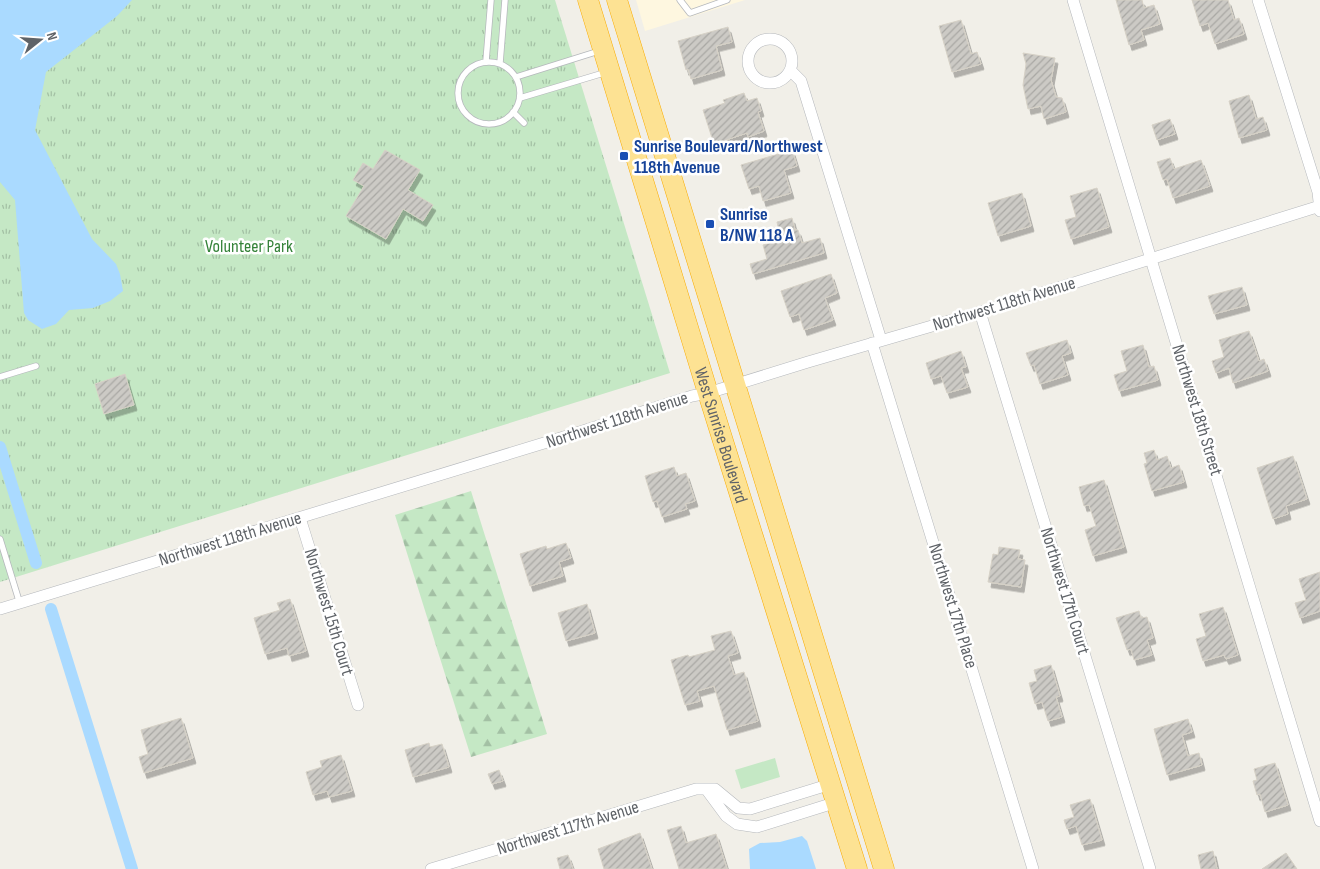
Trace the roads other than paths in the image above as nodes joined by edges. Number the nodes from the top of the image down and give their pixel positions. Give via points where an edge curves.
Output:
1 (491, 0) edge
2 (506, 0) edge
3 (588, 0) edge
4 (617, 0) edge
5 (680, 0) edge
6 (727, 0) edge
7 (1073, 0) edge
8 (1258, 0) edge
9 (604, 49) junction
10 (486, 61) junction
11 (500, 63) junction
12 (790, 70) dead end
13 (610, 71) junction
14 (516, 77) junction
15 (520, 98) junction
16 (513, 112) junction
17 (524, 123) dead end
18 (1320, 206) edge
19 (1320, 211) edge
20 (1151, 258) junction
21 (980, 312) junction
22 (877, 341) junction
23 (36, 366) dead end
24 (0, 377) edge
25 (736, 385) junction
26 (708, 393) junction
27 (300, 518) junction
28 (0, 539) edge
29 (20, 604) junction
30 (0, 610) edge
31 (358, 705) dead end
32 (706, 789) junction
33 (834, 793) junction
34 (775, 802) junction
35 (780, 820) junction
36 (1320, 821) edge
37 (431, 869) edge
38 (857, 869) edge
39 (884, 869) edge
40 (1033, 869) edge
41 (1150, 869) edge

1 - 10 lane
2 - 11 lane
3 - 9 highway, West Sunrise Boulevard
4 - 25 highway, West Sunrise Boulevard
5 - 6 lane via 690,12
7 - 20 street, Northwest 18th Street
8 - 18 street
9 - 13 highway, West Sunrise Boulevard
9 - 14 lane
10 - 11 lane
10 - 16 lane via 471,67 460,81 458,91 462,109 469,117 486,124 496,124
11 - 14 lane
12 - 22 street, Northwest 17th Place via 801,81
13 - 15 lane
13 - 26 highway, West Sunrise Boulevard
14 - 15 lane
15 - 16 lane
16 - 17 lane
18 - 19 street
18 - 20 street, Northwest 118th Avenue
20 - 21 street, Northwest 118th Avenue
20 - 36 street, Northwest 18th Street
21 - 22 street, Northwest 118th Avenue
21 - 41 street, Northwest 17th Court
22 - 25 street, Northwest 118th Avenue
22 - 40 street, Northwest 17th Place
23 - 24 lane
25 - 26 street, Northwest 118th Avenue
25 - 39 highway, West Sunrise Boulevard
26 - 27 street, Northwest 118th Avenue
26 - 33 highway, West Sunrise Boulevard
27 - 29 street, Northwest 118th Avenue
27 - 31 street, Northwest 15th Court
28 - 29 lane
29 - 30 street, Northwest 118th Avenue
32 - 34 street via 715,789 738,808 750,809
32 - 35 street via 726,816 737,824 756,827
32 - 37 street, Northwest 117th Avenue via 696,789
33 - 34 street
33 - 35 street
33 - 38 highway, West Sunrise Boulevard
34 - 35 street

